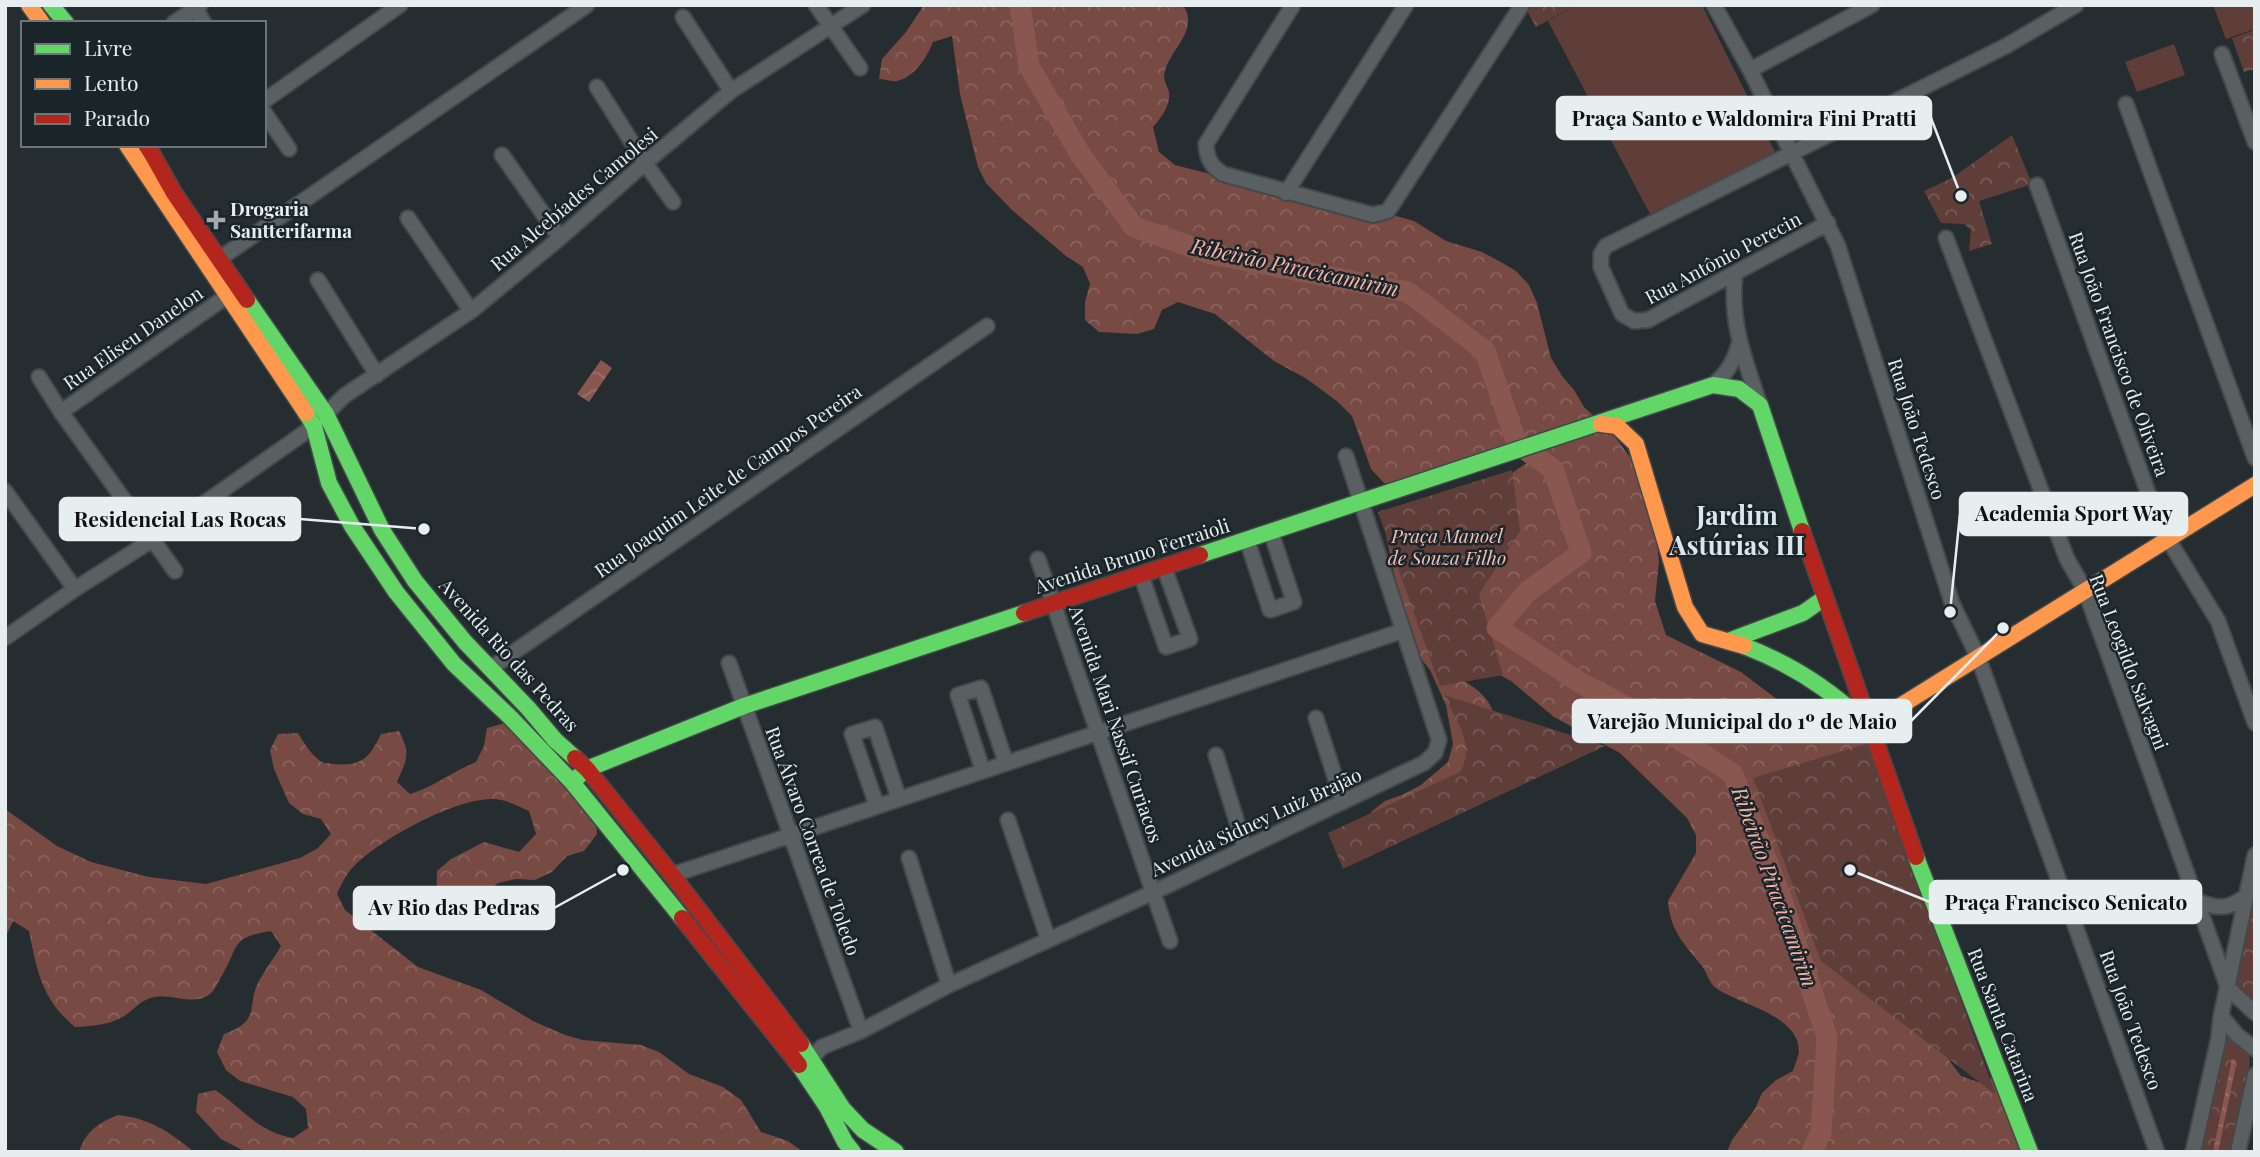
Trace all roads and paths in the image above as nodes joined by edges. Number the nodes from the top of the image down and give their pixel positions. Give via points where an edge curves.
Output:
1 (29, 5) edge
2 (51, 5) edge
3 (400, 5) edge
4 (587, 5) edge
5 (816, 5) edge
6 (863, 5) edge
7 (1293, 5) edge
8 (1406, 5) edge
9 (1522, 5) edge
10 (1714, 5) edge
11 (1872, 5) edge
12 (2076, 5) edge
13 (196, 6) edge
14 (683, 17) dead end
15 (41, 21) edge
16 (64, 21) edge
17 (177, 21) edge
18 (831, 26) junction
19 (2222, 54) dead end
20 (860, 68) dead end
21 (1750, 70) junction
22 (597, 87) dead end
23 (731, 91) junction
24 (266, 100) edge
25 (2126, 104) dead end
26 (266, 115) edge
27 (2255, 142) edge
28 (128, 147) edge
29 (147, 147) edge
30 (289, 149) dead end
31 (1791, 153) junction
32 (502, 155) dead end
33 (645, 163) junction
34 (2037, 185) dead end
35 (1286, 193) junction
36 (673, 202) dead end
37 (408, 218) dead end
38 (1828, 223) junction
39 (560, 238) junction
40 (1946, 238) dead end
41 (219, 260) junction
42 (1735, 275) junction
43 (318, 280) dead end
44 (227, 296) junction
45 (471, 311) junction
46 (257, 315) junction
47 (987, 326) dead end
48 (1739, 344) junction
49 (377, 375) junction
50 (39, 377) dead end
51 (1713, 385) junction
52 (1760, 405) junction
53 (1650, 406) junction
54 (61, 412) junction
55 (326, 414) junction
56 (1601, 424) junction
57 (314, 426) junction
58 (1636, 444) junction
59 (1346, 456) dead end
60 (2255, 458) edge
61 (2255, 485) edge
62 (5, 491) edge
63 (1360, 503) junction
64 (1272, 532) junction
65 (2167, 539) junction
66 (152, 540) junction
67 (1247, 540) junction
68 (1038, 559) dead end
69 (1164, 568) junction
70 (175, 571) dead end
71 (1141, 575) junction
72 (75, 589) junction
73 (2085, 590) junction
74 (1823, 598) junction
75 (1054, 604) junction
76 (1402, 631) junction
77 (5, 638) edge
78 (1731, 640) junction
79 (1978, 657) junction
80 (730, 663) dead end
81 (491, 668) junction
82 (744, 706) junction
83 (2252, 709) edge
84 (1317, 718) dead end
85 (2255, 723) edge
86 (1868, 726) junction
87 (1098, 732) junction
88 (1216, 755) dead end
89 (1006, 763) junction
90 (587, 769) junction
91 (983, 771) junction
92 (572, 782) junction
93 (899, 799) junction
94 (1343, 802) junction
95 (877, 806) junction
96 (1008, 820) dead end
97 (791, 836) junction
98 (1245, 848) junction
99 (2255, 855) edge
100 (909, 858) dead end
101 (673, 875) junction
102 (1154, 892) junction
103 (2246, 897) junction
104 (2197, 901) junction
105 (1048, 939) junction
106 (1170, 941) dead end
107 (950, 985) junction
108 (2228, 988) junction
109 (2255, 1013) edge
110 (2221, 1016) junction
111 (861, 1031) junction
112 (2255, 1049) edge
113 (812, 1058) junction
114 (2255, 1075) edge
115 (2244, 1145) edge
116 (853, 1152) edge
117 (896, 1152) edge
118 (2030, 1152) edge
119 (2157, 1152) edge
120 (2193, 1152) edge

1 - 15 street
2 - 16 street
3 - 24 street
4 - 41 street
5 - 18 street
6 - 18 street, Rua Alcebíades Camolesi
7 - 35 street via 1206,144 1207,157 1223,174
8 - 35 street
9 - 35 street via 1388,211 1373,215
10 - 21 street, Rua João Tedesco
11 - 21 street
12 - 31 street via 2006,46
13 - 17 street
14 - 23 street
18 - 20 street
18 - 23 street, Rua Alcebíades Camolesi
19 - 27 street
21 - 31 street, Rua João Tedesco
22 - 33 street
23 - 33 street, Rua Alcebíades Camolesi
25 - 60 street
26 - 30 street
28 - 44 street, Avenida Rio das Pedras
29 - 41 street, Avenida Rio das Pedras
31 - 38 street, Rua João Tedesco
31 - 42 street, Rua Antônio Perecin via 1606,246 1601,254 1601,267 1622,314 1634,321 1647,320
32 - 39 street
33 - 36 street
33 - 39 street, Rua Alcebíades Camolesi
34 - 65 street, Rua João Francisco de Oliveira
37 - 45 street
38 - 42 street, Rua Antônio Perecin
38 - 79 street, Rua João Tedesco via 1952,603
39 - 45 street, Rua Alcebíades Camolesi
40 - 73 street, Rua Leogildo Salvagni via 2067,559
41 - 46 street, Avenida Rio das Pedras
42 - 48 street, Rua Santa Catarina
43 - 49 street
44 - 46 street
44 - 54 street, Rua Eliseu Danelon
44 - 57 street, Avenida Rio das Pedras
45 - 49 street, Rua Alcebíades Camolesi
46 - 55 street, Avenida Rio das Pedras
47 - 81 street, Rua Joaquim Leite de Campos Pereira
48 - 51 street via 1726,373
48 - 52 street, Rua Santa Catarina
49 - 55 street, Rua Alcebíades Camolesi
50 - 54 street
51 - 52 street via 1733,386
51 - 53 street, Avenida Bruno Ferraioli
52 - 74 street, Rua Santa Catarina
53 - 56 street, Avenida Bruno Ferraioli
53 - 58 street via 1641,418
54 - 66 street
55 - 57 street, Rua Alcebíades Camolesi
55 - 81 street, Avenida Rio das Pedras via 382,530 415,581
56 - 58 street via 1617,426
56 - 63 street, Avenida Bruno Ferraioli
57 - 66 street, Rua Alcebíades Camolesi
57 - 92 street, Avenida Rio das Pedras via 329,483 396,592 454,664
58 - 78 street via 1685,607 1702,634
59 - 63 street, Avenida Sidney Luiz Brajão
61 - 65 street
62 - 72 street
63 - 64 street, Avenida Bruno Ferraioli
63 - 76 street, Avenida Sidney Luiz Brajão
64 - 67 street, Avenida Bruno Ferraioli
64 - 67 street via 1294,603 1270,610
65 - 73 street
65 - 83 street, Rua João Francisco de Oliveira via 2218,621
66 - 70 street
66 - 72 street, Rua Alcebíades Camolesi
67 - 69 street, Avenida Bruno Ferraioli
68 - 75 street, Avenida Mari Nassif Curiacos
69 - 71 street, Avenida Bruno Ferraioli
69 - 71 street via 1189,639 1166,647
71 - 75 street, Avenida Bruno Ferraioli
72 - 77 street, Rua Alcebíades Camolesi
73 - 79 street
73 - 104 street, Rua Leogildo Salvagni
74 - 78 street via 1803,613
74 - 86 street, Rua Santa Catarina
75 - 82 street, Avenida Bruno Ferraioli
75 - 87 street, Avenida Mari Nassif Curiacos
76 - 87 street
76 - 94 street, Avenida Sidney Luiz Brajão via 1438,740 1435,753 1424,763
78 - 86 street via 1790,666 1843,701
79 - 86 street
79 - 119 street, Rua João Tedesco
80 - 82 street, Rua Álvaro Correa de Toledo
81 - 90 street, Avenida Rio das Pedras
82 - 90 street, Avenida Bruno Ferraioli
82 - 97 street, Rua Álvaro Correa de Toledo
83 - 85 street, Rua João Francisco de Oliveira
84 - 94 street
86 - 118 street, Rua Santa Catarina
87 - 89 street
87 - 102 street, Avenida Mari Nassif Curiacos
88 - 98 street
89 - 91 street
89 - 91 street via 981,688 958,695
90 - 92 street, Avenida Bruno Ferraioli
90 - 101 street, Avenida Rio das Pedras
91 - 93 street
92 - 116 street, Avenida Rio das Pedras via 790,1052
93 - 95 street
93 - 95 street via 875,727 852,734
94 - 98 street, Avenida Sidney Luiz Brajão
95 - 97 street
96 - 105 street
97 - 101 street
97 - 111 street, Rua Álvaro Correa de Toledo
98 - 102 street, Avenida Sidney Luiz Brajão
99 - 103 street
100 - 107 street
101 - 113 street, Avenida Rio das Pedras
102 - 105 street, Avenida Sidney Luiz Brajão
102 - 106 street, Avenida Mari Nassif Curiacos
103 - 104 street via 2229,908 2217,909
103 - 108 street
104 - 108 street, Rua Leogildo Salvagni
105 - 107 street, Avenida Sidney Luiz Brajão
107 - 111 street, Avenida Sidney Luiz Brajão
108 - 109 street, Rua Leogildo Salvagni
108 - 110 street
110 - 112 street
110 - 120 street
111 - 113 street, Avenida Sidney Luiz Brajão via 822,1047
113 - 117 street, Avenida Rio das Pedras via 853,1120
114 - 115 street

